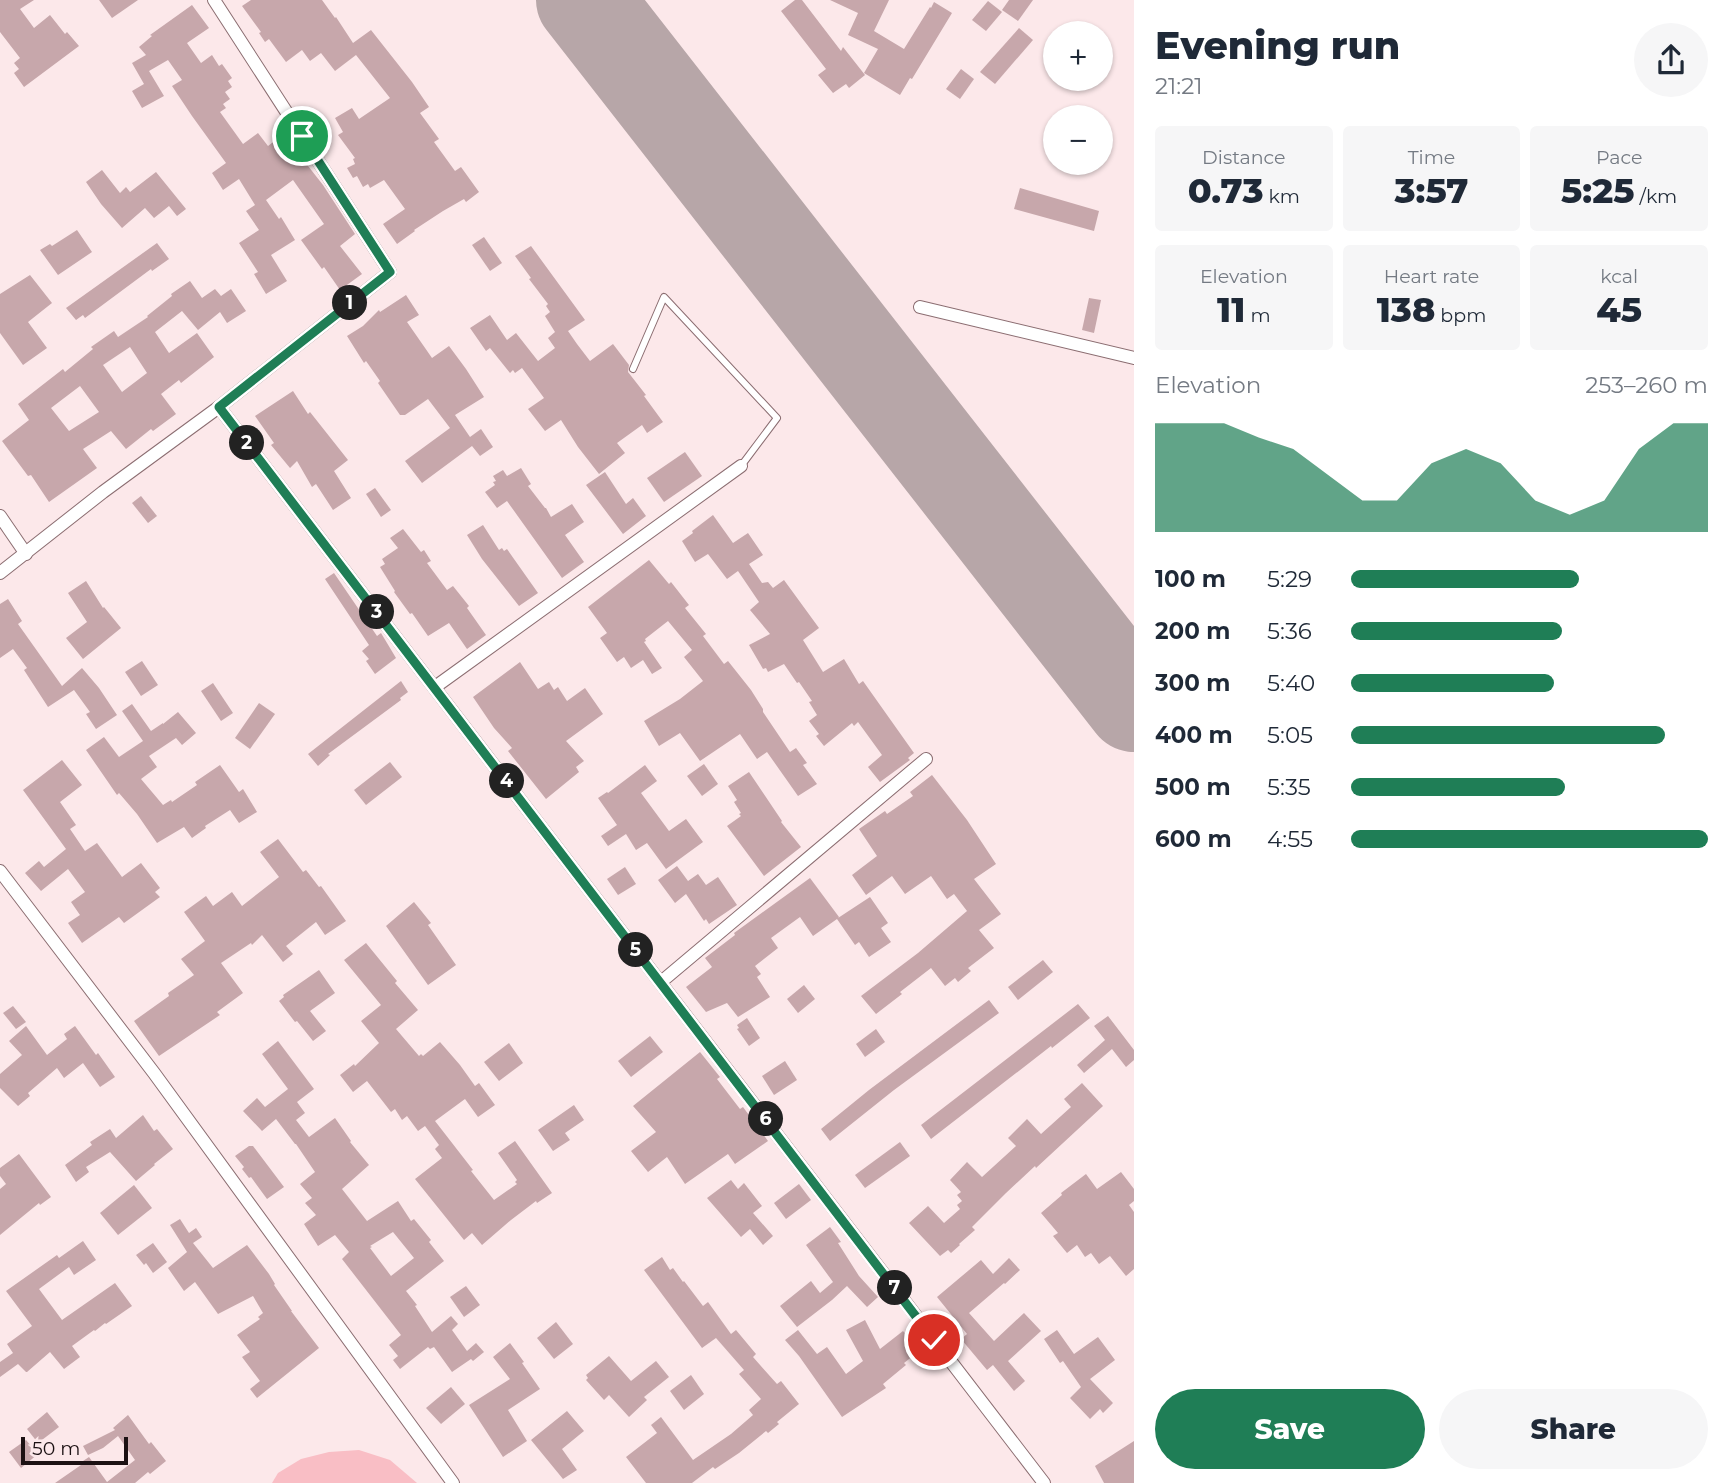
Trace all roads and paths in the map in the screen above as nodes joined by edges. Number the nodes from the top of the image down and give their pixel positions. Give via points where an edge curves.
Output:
1 (214, 0) edge
2 (920, 307) dead end
3 (1134, 358) edge
4 (633, 369) dead end
5 (219, 407) junction
6 (741, 467) joint
7 (0, 516) edge
8 (26, 554) junction
9 (0, 573) edge
10 (435, 687) junction
11 (926, 759) dead end
12 (0, 871) edge
13 (661, 982) junction
14 (453, 1483) edge
15 (1044, 1483) edge

1 - 5 street via 390,272
2 - 3 street
4 - 6 lane via 664,297 777,418
5 - 8 street
5 - 10 street
6 - 10 street
7 - 8 street
8 - 9 street
10 - 13 street
11 - 13 street
12 - 14 street
13 - 15 street

